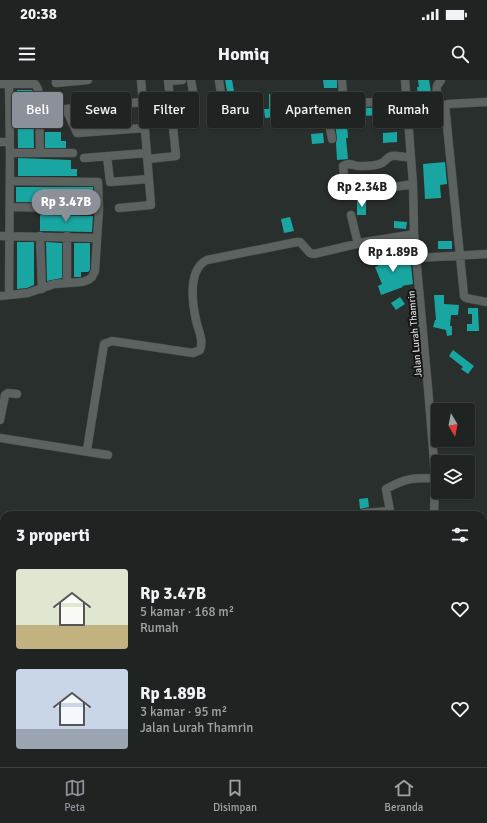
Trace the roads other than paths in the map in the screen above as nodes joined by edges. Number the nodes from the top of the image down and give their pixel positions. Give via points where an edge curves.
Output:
1 (56, 80) edge
2 (88, 80) edge
3 (141, 80) edge
4 (182, 80) edge
5 (192, 80) edge
6 (219, 80) edge
7 (342, 80) edge
8 (405, 80) edge
9 (441, 80) edge
10 (169, 81) edge
11 (9, 82) edge
12 (0, 84) edge
13 (142, 92) edge
14 (193, 92) dead end
15 (221, 92) edge
16 (343, 92) edge
17 (406, 92) edge
18 (436, 92) edge
19 (139, 102) edge
20 (487, 102) edge
21 (445, 105) joint
22 (145, 128) joint
23 (330, 128) edge
24 (409, 128) edge
25 (332, 139) dead end
26 (0, 142) edge
27 (10, 142) junction
28 (40, 153) junction
29 (73, 153) dead end
30 (10, 154) junction
31 (107, 156) junction
32 (147, 156) junction
33 (411, 157) junction
34 (84, 158) dead end
35 (344, 175) dead end
36 (149, 179) junction
37 (10, 180) junction
38 (414, 184) junction
39 (376, 190) dead end
40 (10, 207) junction
41 (119, 208) dead end
42 (98, 209) junction
43 (351, 214) dead end
44 (412, 234) junction
45 (0, 236) edge
46 (10, 236) junction
47 (40, 236) junction
48 (67, 236) junction
49 (96, 238) junction
50 (358, 244) junction
51 (394, 254) dead end
52 (487, 254) edge
53 (461, 256) junction
54 (417, 258) junction
55 (67, 282) junction
56 (42, 289) junction
57 (9, 295) junction
58 (0, 296) edge
59 (487, 302) edge
60 (18, 394) dead end
61 (0, 420) edge
62 (0, 438) edge
63 (87, 450) junction
64 (108, 455) dead end
65 (433, 455) edge
66 (431, 478) edge
67 (434, 499) edge
68 (390, 511) edge
69 (434, 511) edge

1 - 2 street via 56,83
3 - 13 street
4 - 10 street
5 - 14 street
6 - 15 street
7 - 16 street
8 - 17 street, Jalan Lurah Thamrin
9 - 18 street
10 - 32 street via 176,156
11 - 12 street
11 - 27 street
11 - 28 street via 35,84 38,89
19 - 22 street via 66,109 77,133
20 - 21 street
21 - 53 street
22 - 32 street
23 - 25 street
24 - 33 street, Jalan Lurah Thamrin
26 - 27 street
27 - 30 street
28 - 29 street
28 - 30 street
30 - 37 street
31 - 32 street
31 - 34 street
31 - 36 street via 110,182
32 - 36 street
33 - 35 street via 387,157 378,164 346,164 343,166
33 - 38 street, Jalan Lurah Thamrin
36 - 41 street via 151,205
37 - 40 street
37 - 42 street via 96,181
38 - 39 street
38 - 44 street, Jalan Lurah Thamrin
40 - 42 street
40 - 46 street
42 - 49 street
43 - 50 street
44 - 50 street
44 - 51 street via 408,243 397,247
44 - 54 street, Jalan Lurah Thamrin
45 - 46 street
46 - 47 street
46 - 57 street
47 - 48 street
47 - 56 street
48 - 49 street
48 - 55 street
49 - 55 street via 94,275 85,281
50 - 63 street via 314,254 297,242 201,263 192,295 195,318 202,340 200,350 193,353 112,341 104,344
52 - 53 street
53 - 54 street
53 - 59 street via 465,297
54 - 65 street, Jalan Lurah Thamrin
55 - 56 street
56 - 57 street
57 - 58 street
60 - 61 street via 5,395
62 - 63 street
63 - 64 street
66 - 68 street via 401,481 386,489
67 - 69 street, Jalan Lurah Thamrin

